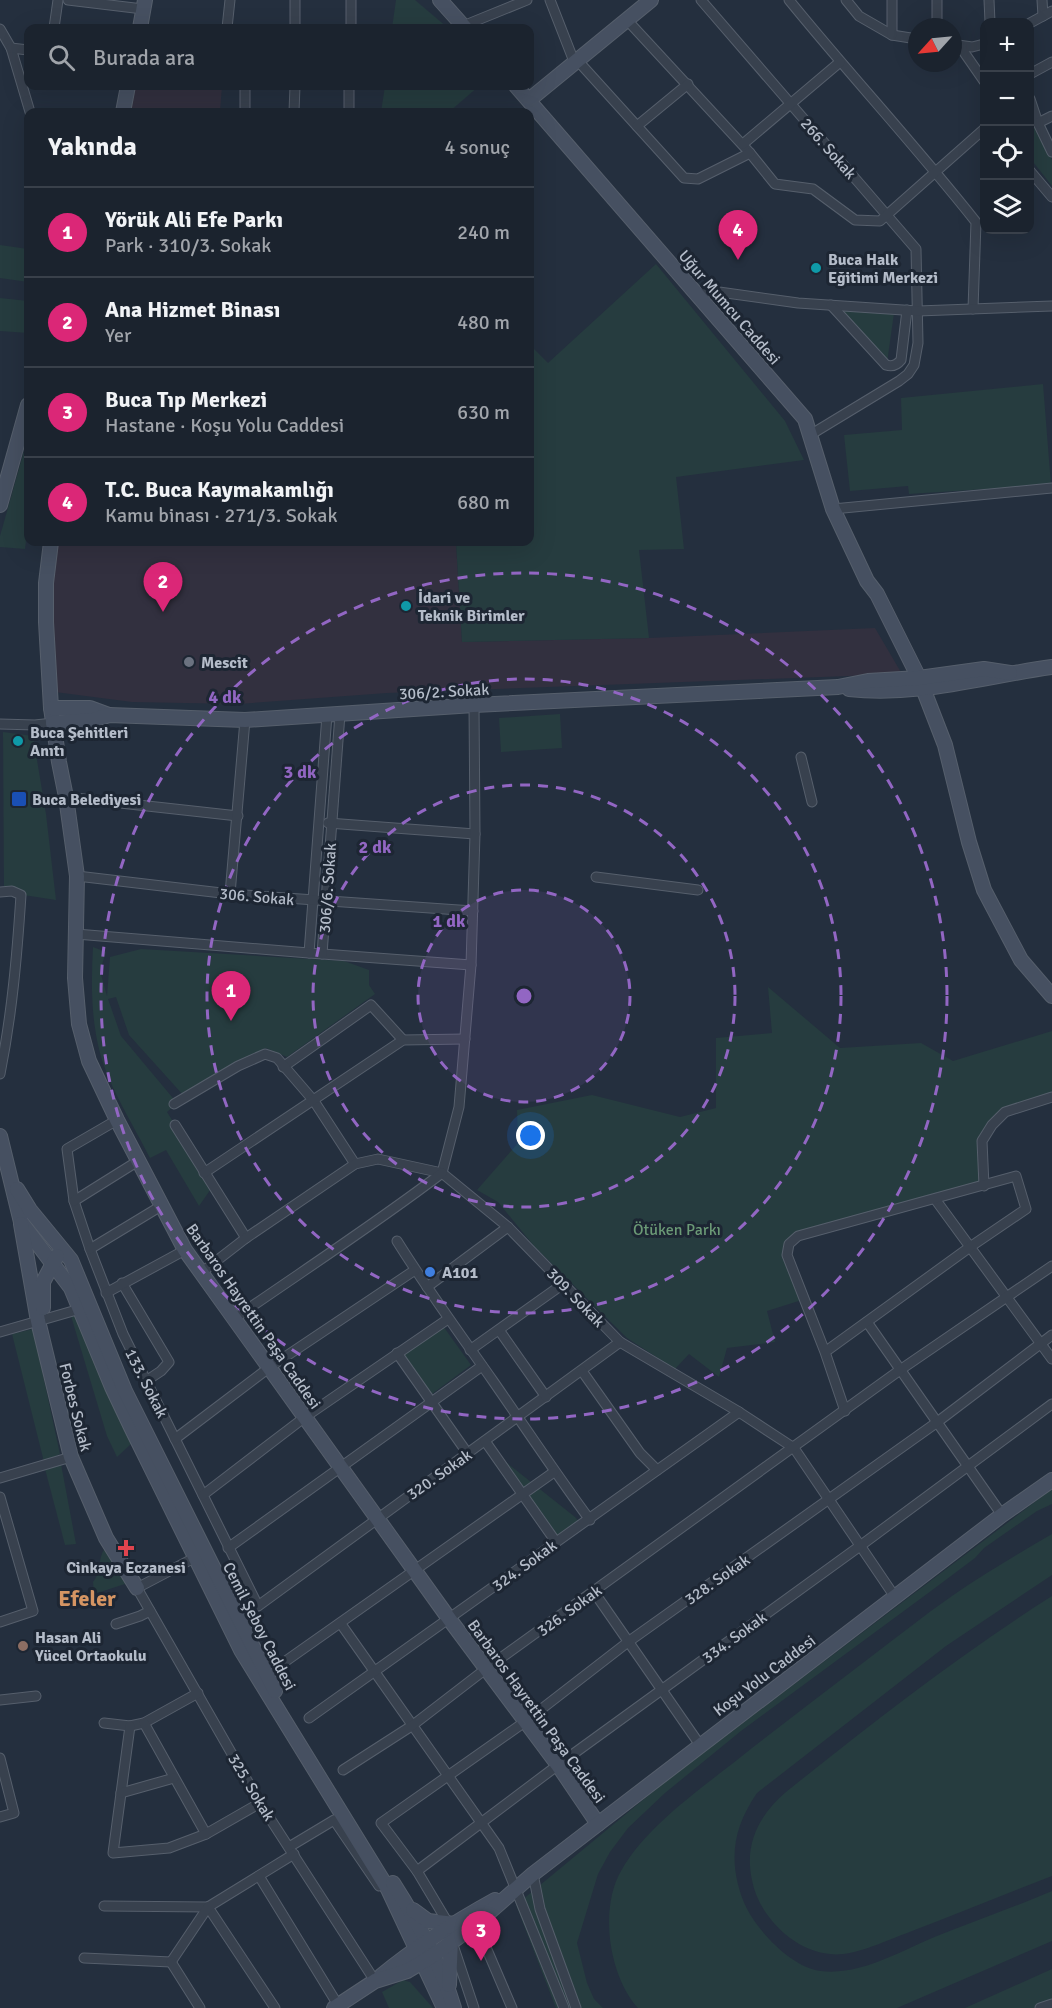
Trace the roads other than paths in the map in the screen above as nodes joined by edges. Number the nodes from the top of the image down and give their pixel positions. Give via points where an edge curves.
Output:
1 (58, 0) edge
2 (68, 0) edge
3 (230, 0) edge
4 (296, 0) edge
5 (351, 0) edge
6 (440, 0) edge
7 (527, 0) edge
8 (550, 0) edge
9 (651, 0) edge
10 (701, 0) edge
11 (789, 0) edge
12 (846, 0) edge
13 (892, 0) edge
14 (937, 0) edge
15 (989, 0) edge
16 (1042, 0) edge
17 (144, 4) edge
18 (1052, 11) edge
19 (1043, 16) junction
20 (937, 18) edge
21 (990, 18) edge
22 (627, 20) junction
23 (1034, 20) edge
24 (55, 24) edge
25 (141, 24) edge
26 (227, 24) edge
27 (295, 24) edge
28 (351, 24) edge
29 (461, 24) edge
30 (471, 24) edge
31 (0, 29) edge
32 (892, 35) junction
33 (908, 38) edge
34 (980, 45) edge
35 (962, 46) edge
36 (11, 48) junction
37 (24, 50) edge
38 (962, 53) edge
39 (840, 62) junction
40 (1052, 62) edge
41 (576, 63) junction
42 (1033, 72) edge
43 (980, 76) edge
44 (687, 84) junction
45 (127, 90) edge
46 (245, 90) edge
47 (295, 90) edge
48 (349, 90) edge
49 (520, 90) edge
50 (529, 100) junction
51 (791, 104) junction
52 (29, 108) edge
53 (124, 108) edge
54 (245, 108) edge
55 (294, 108) edge
56 (349, 108) edge
57 (1034, 112) edge
58 (1052, 116) edge
59 (1038, 123) junction
60 (637, 126) junction
61 (980, 133) edge
62 (743, 144) junction
63 (1052, 152) edge
64 (750, 153) junction
65 (937, 172) junction
66 (1034, 176) edge
67 (1052, 196) edge
68 (886, 215) junction
69 (698, 294) junction
70 (831, 305) junction
71 (1052, 306) edge
72 (973, 309) junction
73 (907, 310) junction
74 (918, 311) junction
75 (24, 419) edge
76 (810, 435) junction
77 (1052, 488) edge
78 (0, 505) edge
79 (834, 509) junction
80 (51, 546) edge
81 (1052, 667) edge
82 (918, 683) junction
83 (474, 705) junction
84 (51, 708) junction
85 (333, 714) junction
86 (109, 715) junction
87 (245, 720) junction
88 (53, 723) junction
89 (0, 724) edge
90 (801, 757) dead end
91 (66, 797) junction
92 (812, 802) dead end
93 (238, 816) junction
94 (320, 823) junction
95 (332, 824) junction
96 (475, 834) junction
97 (77, 876) junction
98 (596, 877) dead end
99 (698, 890) dead end
100 (0, 892) edge
101 (230, 894) junction
102 (314, 900) junction
103 (326, 902) junction
104 (473, 911) junction
105 (76, 934) junction
106 (309, 954) junction
107 (322, 954) junction
108 (471, 966) junction
109 (1052, 996) edge
110 (465, 1039) junction
111 (403, 1040) junction
112 (283, 1067) junction
113 (0, 1074) edge
114 (1052, 1097) edge
115 (314, 1101) junction
116 (174, 1104) dead end
117 (117, 1120) junction
118 (176, 1125) dead end
119 (0, 1136) edge
120 (138, 1161) junction
121 (355, 1164) junction
122 (204, 1173) junction
123 (442, 1173) junction
124 (12, 1180) junction
125 (984, 1186) junction
126 (935, 1199) junction
127 (74, 1202) junction
128 (161, 1206) junction
129 (21, 1222) junction
130 (508, 1227) junction
131 (246, 1238) junction
132 (397, 1241) dead end
133 (61, 1245) junction
134 (970, 1247) junction
135 (90, 1249) junction
136 (185, 1250) junction
137 (50, 1259) junction
138 (1052, 1266) edge
139 (415, 1270) junction
140 (202, 1272) junction
141 (30, 1273) junction
142 (122, 1284) junction
143 (563, 1284) junction
144 (427, 1287) junction
145 (106, 1293) junction
146 (1007, 1298) junction
147 (80, 1309) junction
148 (235, 1318) junction
149 (447, 1318) junction
150 (38, 1321) junction
151 (867, 1322) junction
152 (499, 1330) junction
153 (0, 1332) edge
154 (1052, 1335) edge
155 (620, 1342) junction
156 (1040, 1343) junction
157 (470, 1350) junction
158 (825, 1352) junction
159 (397, 1353) junction
160 (1052, 1359) edge
161 (482, 1366) junction
162 (270, 1367) junction
163 (900, 1370) junction
164 (582, 1371) junction
165 (146, 1381) junction
166 (546, 1397) junction
167 (432, 1401) junction
168 (1052, 1404) edge
169 (845, 1411) junction
170 (739, 1412) junction
171 (305, 1417) junction
172 (518, 1417) junction
173 (936, 1423) junction
174 (175, 1439) junction
175 (485, 1441) junction
176 (794, 1448) junction
177 (468, 1454) junction
178 (71, 1457) junction
179 (341, 1466) junction
180 (968, 1467) junction
181 (657, 1470) junction
182 (554, 1472) junction
183 (0, 1478) edge
184 (1052, 1483) edge
185 (522, 1493) junction
186 (203, 1495) junction
187 (0, 1497) edge
188 (829, 1499) junction
189 (1002, 1515) junction
190 (378, 1517) junction
191 (590, 1520) junction
192 (556, 1542) junction
193 (860, 1546) junction
194 (228, 1548) junction
195 (194, 1558) junction
196 (415, 1569) junction
197 (137, 1588) junction
198 (594, 1592) junction
199 (896, 1597) junction
200 (258, 1606) joint
201 (150, 1611) junction
202 (450, 1620) junction
203 (0, 1622) edge
204 (116, 1624) dead end
205 (341, 1624) junction
206 (628, 1642) junction
207 (283, 1663) dead end
208 (487, 1668) junction
209 (375, 1672) junction
210 (661, 1690) junction
211 (198, 1693) junction
212 (36, 1696) dead end
213 (0, 1700) edge
214 (309, 1719) dead end
215 (526, 1721) junction
216 (104, 1723) dead end
217 (144, 1723) junction
218 (413, 1725) junction
219 (130, 1726) junction
220 (700, 1745) junction
221 (0, 1758) edge
222 (558, 1765) junction
223 (343, 1770) dead end
224 (449, 1776) junction
225 (174, 1778) junction
226 (121, 1793) junction
227 (260, 1803) junction
228 (0, 1817) edge
229 (480, 1823) junction
230 (598, 1824) junction
231 (206, 1834) junction
232 (291, 1851) junction
233 (417, 1871) junction
234 (533, 1874) junction
235 (259, 1876) junction
236 (516, 1888) junction
237 (104, 1906) dead end
238 (208, 1907) junction
239 (409, 1908) junction
240 (452, 1924) junction
241 (476, 1924) junction
242 (405, 1925) junction
243 (451, 1940) junction
244 (426, 1952) junction
245 (84, 1958) dead end
246 (171, 1962) junction
247 (407, 1971) junction
248 (375, 1981) junction
249 (443, 1991) junction
250 (1052, 2004) edge
251 (336, 2006) edge
252 (201, 2008) edge
253 (275, 2008) edge
254 (444, 2008) edge
255 (454, 2008) edge
256 (474, 2008) edge
257 (512, 2008) edge
258 (564, 2008) edge
259 (576, 2008) edge
260 (1040, 2008) edge

1 - 24 street
2 - 17 street
3 - 26 street
4 - 27 street
5 - 28 street
6 - 29 main road
7 - 30 street
8 - 41 street
9 - 22 main road
10 - 51 street, 266. Sokak
11 - 39 street
12 - 32 street via 859,16
13 - 32 street
14 - 20 street
15 - 21 street
16 - 19 street
17 - 25 main road
18 - 19 street
19 - 23 street
22 - 41 main road
22 - 44 street
31 - 36 street
32 - 33 street
34 - 35 street
36 - 37 street
36 - 52 street
38 - 43 street
39 - 51 street
39 - 65 street
40 - 42 street
41 - 50 main road
41 - 60 street
44 - 60 street
44 - 62 street
45 - 53 main road
46 - 54 street
47 - 55 street
48 - 56 street
49 - 50 main road, Uğur Mumcu Caddesi
50 - 69 main road, Uğur Mumcu Caddesi
51 - 62 street
51 - 68 street, 266. Sokak
57 - 59 street
58 - 59 street
59 - 63 street
60 - 64 street via 684,178 698,179
61 - 65 street
62 - 64 street
64 - 68 street via 775,184 813,189 855,220 880,221
65 - 68 street
65 - 72 street via 976,222
66 - 67 street
68 - 74 street, 266. Sokak via 916,249
69 - 70 street via 712,291
69 - 76 main road, Uğur Mumcu Caddesi via 805,419
70 - 73 street
70 - 73 street via 892,366 901,360
71 - 72 street
72 - 74 street
73 - 74 street
74 - 76 street, 266. Sokak via 918,343 908,374
75 - 78 main road
76 - 79 main road, Uğur Mumcu Caddesi
77 - 79 street
79 - 82 main road, Uğur Mumcu Caddesi via 867,581 870,598
80 - 84 main road, Barbaros Hayrettin Paşa Caddesi via 46,622
81 - 82 main road, 306/2. Sokak via 1010,672 984,669
82 - 83 main road, 306/2. Sokak via 868,681 838,687
82 - 109 main road, Uğur Mumcu Caddesi via 939,747 946,754 984,890 1021,960
83 - 85 main road, 306/2. Sokak
83 - 96 street
84 - 86 main road via 90,708
84 - 88 main road, Barbaros Hayrettin Paşa Caddesi
85 - 87 main road, 306/2. Sokak
85 - 94 street, 306/6. Sokak
85 - 95 street, 306/6. Sokak
86 - 87 main road, 306/2. Sokak
86 - 88 main road, 306/2. Sokak
87 - 93 street
88 - 89 street
88 - 91 main road, Barbaros Hayrettin Paşa Caddesi
90 - 92 street
91 - 93 street
91 - 97 main road, Barbaros Hayrettin Paşa Caddesi
93 - 101 street
94 - 95 street
94 - 102 street, 306/6. Sokak
95 - 96 street
95 - 103 street, 306/6. Sokak
96 - 104 street
97 - 101 street, 306. Sokak
97 - 105 main road, Barbaros Hayrettin Paşa Caddesi
98 - 99 street
100 - 113 street via 21,895 16,977
101 - 102 street, 306. Sokak
102 - 103 street, 306. Sokak
102 - 106 street, 306/6. Sokak
103 - 104 street, 306. Sokak
103 - 107 street, 306/6. Sokak
104 - 108 street
105 - 106 street
105 - 117 main road, Barbaros Hayrettin Paşa Caddesi via 79,1024 89,1061
106 - 107 street, 306/6. Sokak
107 - 108 street
108 - 110 street
110 - 111 street
110 - 123 street via 459,1107
111 - 112 street via 371,1005
111 - 115 street
112 - 115 street
112 - 116 street via 277,1058 265,1054
114 - 125 street via 1005,1112 992,1125 982,1141
115 - 121 street
115 - 122 street
117 - 120 main road, Barbaros Hayrettin Paşa Caddesi
117 - 127 street, 133. Sokak via 67,1149
118 - 122 street
119 - 124 main road, Forbes Sokak
120 - 127 street
120 - 128 main road, Barbaros Hayrettin Paşa Caddesi
121 - 123 street via 378,1159
121 - 131 street
122 - 131 street
123 - 130 street, 309. Sokak
123 - 148 street
124 - 129 main road, Forbes Sokak
124 - 133 main road, Cemil Şeboy Caddesi via 30,1210
125 - 126 street
125 - 134 street via 1016,1176 1026,1209
126 - 134 street
126 - 158 street via 798,1236 789,1244 787,1255
127 - 135 street, 133. Sokak
128 - 135 street
128 - 136 main road, Barbaros Hayrettin Paşa Caddesi
129 - 137 main road, Forbes Sokak
129 - 141 main road, Forbes Sokak
130 - 143 street, 309. Sokak
130 - 144 street
131 - 140 street
132 - 139 street
133 - 137 main road
133 - 239 main road, Cemil Şeboy Caddesi via 71,1260 125,1391 295,1730
134 - 146 street
134 - 151 street
135 - 145 street, 133. Sokak
136 - 140 main road, Barbaros Hayrettin Paşa Caddesi
136 - 142 street
137 - 141 main road
137 - 147 main road, Forbes Sokak via 71,1288
137 - 150 main road via 43,1281 43,1313
138 - 146 street, 326. Sokak
139 - 144 street
139 - 162 street
140 - 148 main road, Barbaros Hayrettin Paşa Caddesi
141 - 150 main road, Forbes Sokak
142 - 145 street
142 - 165 street via 169,1362
143 - 152 street
143 - 155 street, 309. Sokak
144 - 149 street
145 - 165 street, 133. Sokak
146 - 156 street
146 - 163 street, 326. Sokak
147 - 150 street
147 - 195 main road, Cemil Şeboy Caddesi via 112,1387
148 - 162 main road, Barbaros Hayrettin Paşa Caddesi
149 - 157 street
149 - 159 street
150 - 153 street
150 - 178 main road, Forbes Sokak
151 - 158 street
151 - 163 street
152 - 157 street
152 - 166 street
154 - 156 street, 328. Sokak
155 - 164 street, 320. Sokak
155 - 170 street, 309. Sokak
156 - 160 street
156 - 173 street, 328. Sokak
157 - 161 street
158 - 169 street
159 - 167 street
159 - 171 street
161 - 167 street
161 - 172 street
162 - 171 main road, Barbaros Hayrettin Paşa Caddesi
162 - 174 street
163 - 169 street, 326. Sokak
163 - 173 street
164 - 166 street, 320. Sokak
164 - 181 street via 640,1453
165 - 174 street, 133. Sokak
166 - 172 street, 320. Sokak
167 - 177 street
167 - 179 street
168 - 180 street, 334. Sokak
169 - 176 street, 326. Sokak
170 - 176 street, 309. Sokak
170 - 181 street, 324. Sokak
171 - 179 main road, Barbaros Hayrettin Paşa Caddesi
171 - 186 street
172 - 175 street, 320. Sokak
172 - 182 street
173 - 180 street
173 - 188 street, 328. Sokak
174 - 186 street, 133. Sokak
175 - 177 street, 320. Sokak
175 - 185 street
176 - 188 street, 309. Sokak
176 - 198 street, 326. Sokak
177 - 190 street, 320. Sokak
178 - 183 street
178 - 197 main road, Forbes Sokak via 106,1538
179 - 190 main road, Barbaros Hayrettin Paşa Caddesi
179 - 194 street
180 - 189 street
180 - 193 street, 334. Sokak
181 - 191 street, 324. Sokak
182 - 185 street
182 - 191 street
184 - 189 main road, Koşu Yolu Caddesi
185 - 192 street
185 - 196 street
186 - 194 street, 133. Sokak
187 - 203 street via 33,1611
188 - 193 street, 309. Sokak
188 - 206 street, 328. Sokak
189 - 199 main road, Koşu Yolu Caddesi
190 - 196 main road, Barbaros Hayrettin Paşa Caddesi
190 - 200 street, 320. Sokak
191 - 192 street, 324. Sokak
192 - 202 street, 324. Sokak
193 - 199 street, 309. Sokak
193 - 210 street, 334. Sokak
194 - 200 street, 133. Sokak
195 - 197 street
195 - 242 main road, Cemil Şeboy Caddesi via 241,1650 388,1889
196 - 202 main road, Barbaros Hayrettin Paşa Caddesi
196 - 205 street
197 - 201 street, 325. Sokak
198 - 206 street
198 - 208 street, 326. Sokak
199 - 220 main road, Koşu Yolu Caddesi
201 - 204 street
201 - 211 street, 325. Sokak
202 - 208 main road, Barbaros Hayrettin Paşa Caddesi
202 - 209 street, 324. Sokak
205 - 207 street
205 - 209 street
206 - 210 street
206 - 215 street, 328. Sokak
208 - 215 main road, Barbaros Hayrettin Paşa Caddesi
208 - 218 street, 326. Sokak
209 - 214 street, 324. Sokak
209 - 218 street
210 - 220 street
210 - 222 street, 334. Sokak
211 - 217 street
211 - 227 street, 325. Sokak
212 - 213 street
215 - 222 main road, Barbaros Hayrettin Paşa Caddesi
215 - 224 street, 328. Sokak
216 - 219 street
217 - 219 street
217 - 225 street
218 - 223 street, 326. Sokak
218 - 224 street
219 - 226 street
220 - 230 main road, Koşu Yolu Caddesi
221 - 228 street via 14,1813
222 - 229 street, 334. Sokak
222 - 230 main road, Barbaros Hayrettin Paşa Caddesi
224 - 229 street
224 - 233 street, 328. Sokak via 381,1823
225 - 226 street
225 - 231 street
226 - 231 street via 113,1853 170,1848
227 - 231 street
227 - 232 street, 325. Sokak
229 - 233 street, 334. Sokak
229 - 236 street via 499,1848
230 - 234 main road, Koşu Yolu Caddesi
232 - 235 street
232 - 242 street via 334,1820
232 - 248 street, 325. Sokak
233 - 240 street
234 - 236 main road, Koşu Yolu Caddesi
234 - 259 street via 540,1909
235 - 238 street
235 - 251 street
236 - 240 main road, Koşu Yolu Caddesi
236 - 241 main road, Koşu Yolu Caddesi
236 - 258 street
237 - 238 street
238 - 246 street
238 - 253 street
239 - 240 main road via 428,1921
239 - 244 main road, Cemil Şeboy Caddesi
240 - 244 main road, Koşu Yolu Caddesi
241 - 243 main road, Koşu Yolu Caddesi
241 - 257 street
242 - 244 main road, Cemil Şeboy Caddesi
243 - 244 main road, Koşu Yolu Caddesi
243 - 249 main road
243 - 256 street
244 - 247 main road
244 - 248 main road
244 - 249 main road, Cemil Şeboy Caddesi
245 - 246 street
246 - 252 street
247 - 248 main road
247 - 249 main road
248 - 251 main road
249 - 254 main road, Cemil Şeboy Caddesi
249 - 255 main road, Cemil Şeboy Caddesi
250 - 260 street

